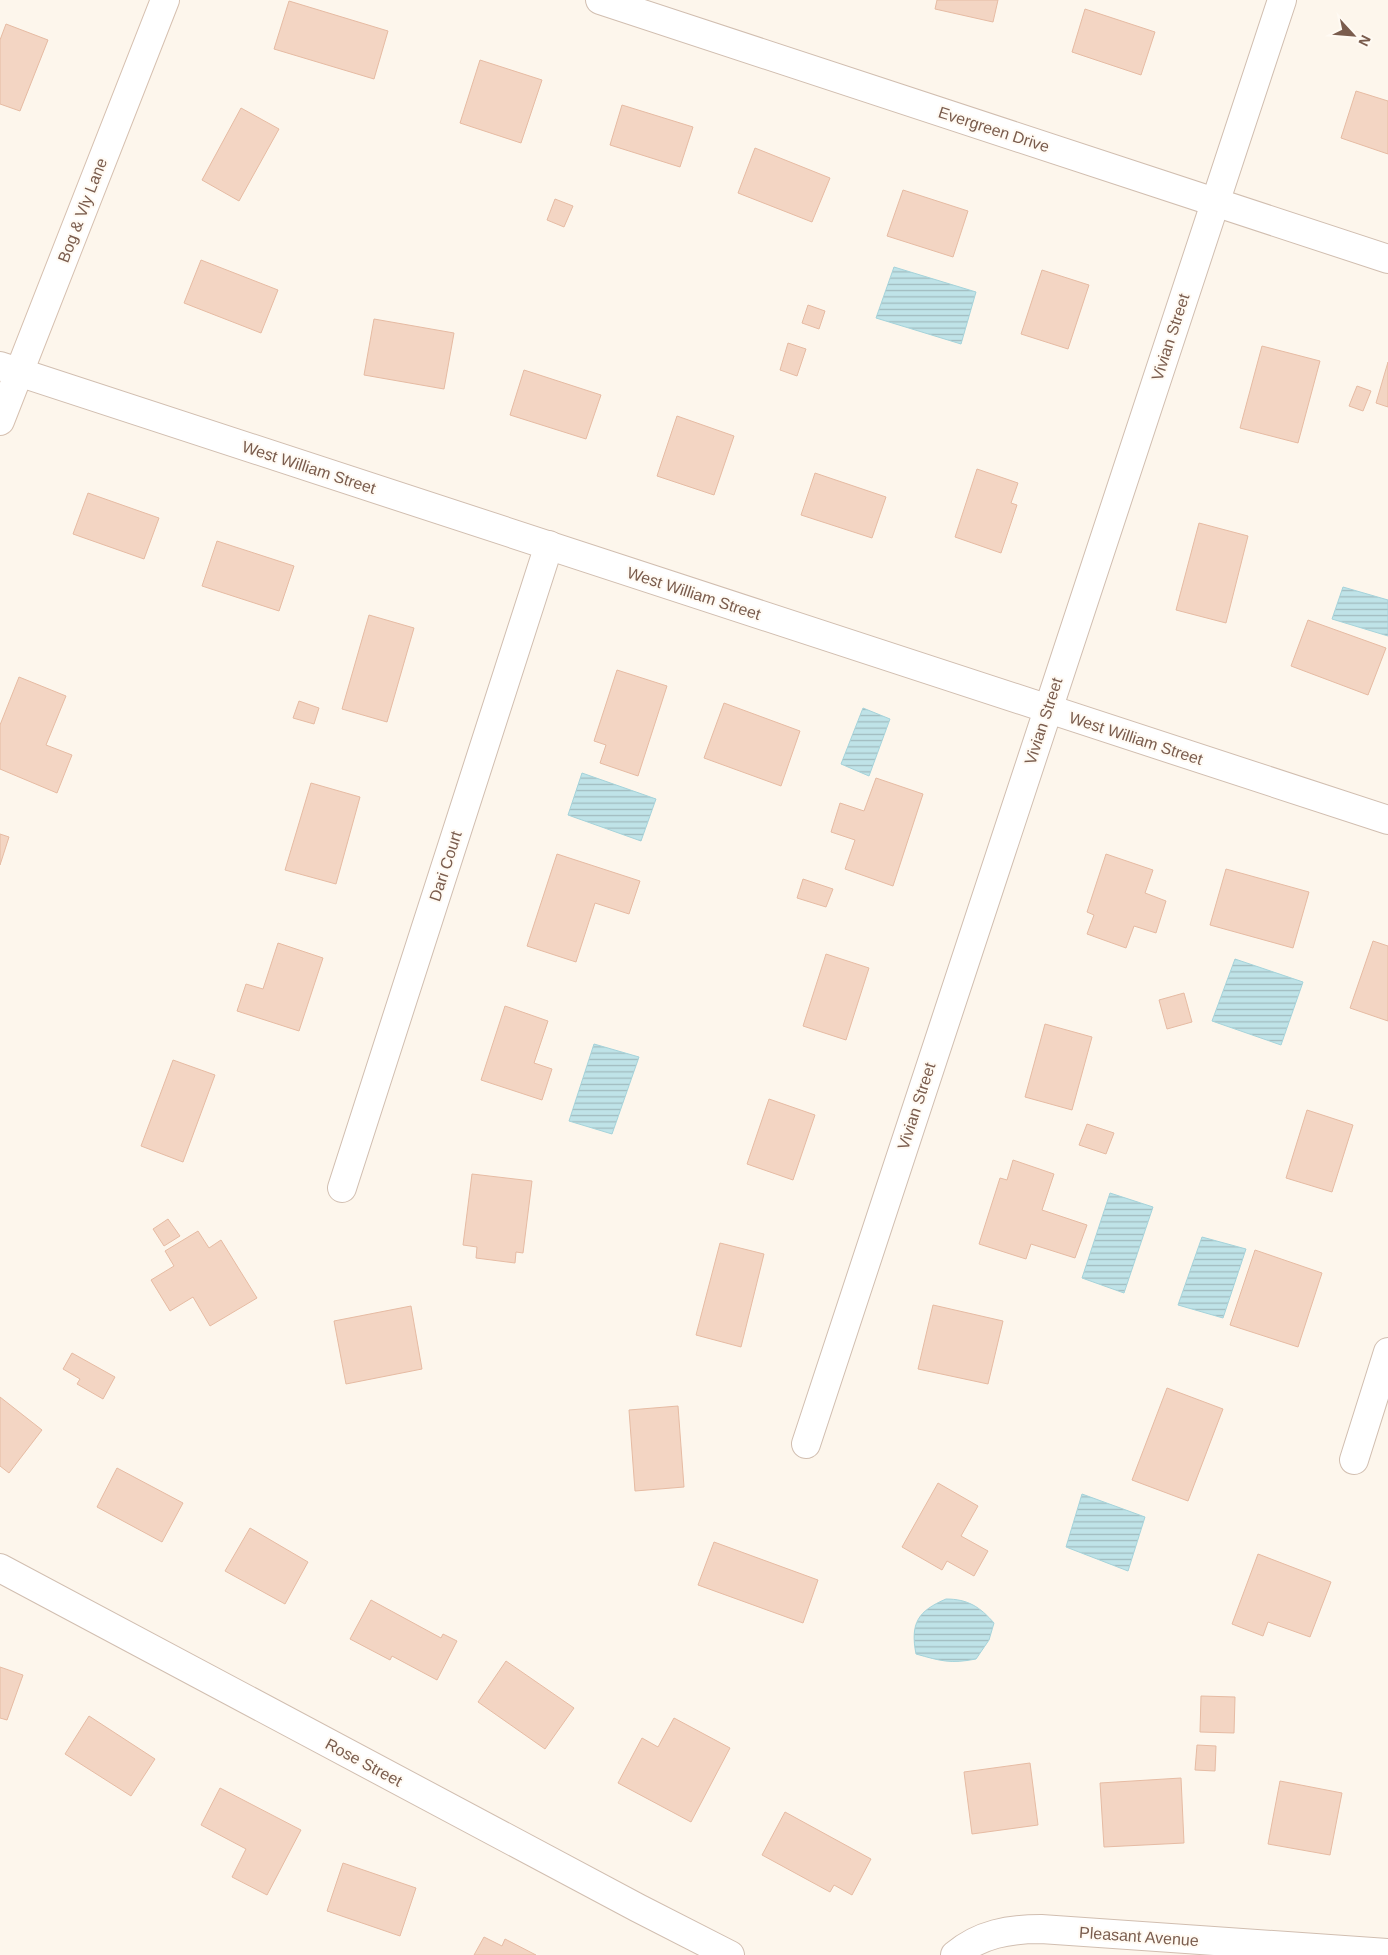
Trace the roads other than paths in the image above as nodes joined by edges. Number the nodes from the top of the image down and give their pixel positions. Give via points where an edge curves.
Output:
1 (165, 0) edge
2 (600, 0) edge
3 (1282, 0) edge
4 (1215, 202) junction
5 (1388, 258) edge
6 (9, 369) edge
7 (0, 421) edge
8 (549, 545) junction
9 (1047, 708) junction
10 (1388, 820) edge
11 (342, 1188) dead end
12 (1388, 1352) edge
13 (806, 1444) dead end
14 (1354, 1460) dead end
15 (0, 1568) edge
16 (1388, 1953) edge
17 (730, 1955) edge
18 (955, 1955) edge

1 - 6 street, Bog & Vly Lane
2 - 4 street, Evergreen Drive
3 - 4 street, Vivian Street
4 - 5 street, Evergreen Drive
4 - 9 street, Vivian Street
6 - 7 street, Bog & Vly Lane
6 - 8 street, West William Street
8 - 9 street, West William Street
8 - 11 street, Dari Court
9 - 10 street, West William Street
9 - 13 street, Vivian Street
12 - 14 street
15 - 17 street, Rose Street
16 - 18 street, Pleasant Avenue via 1018,1929 996,1933

